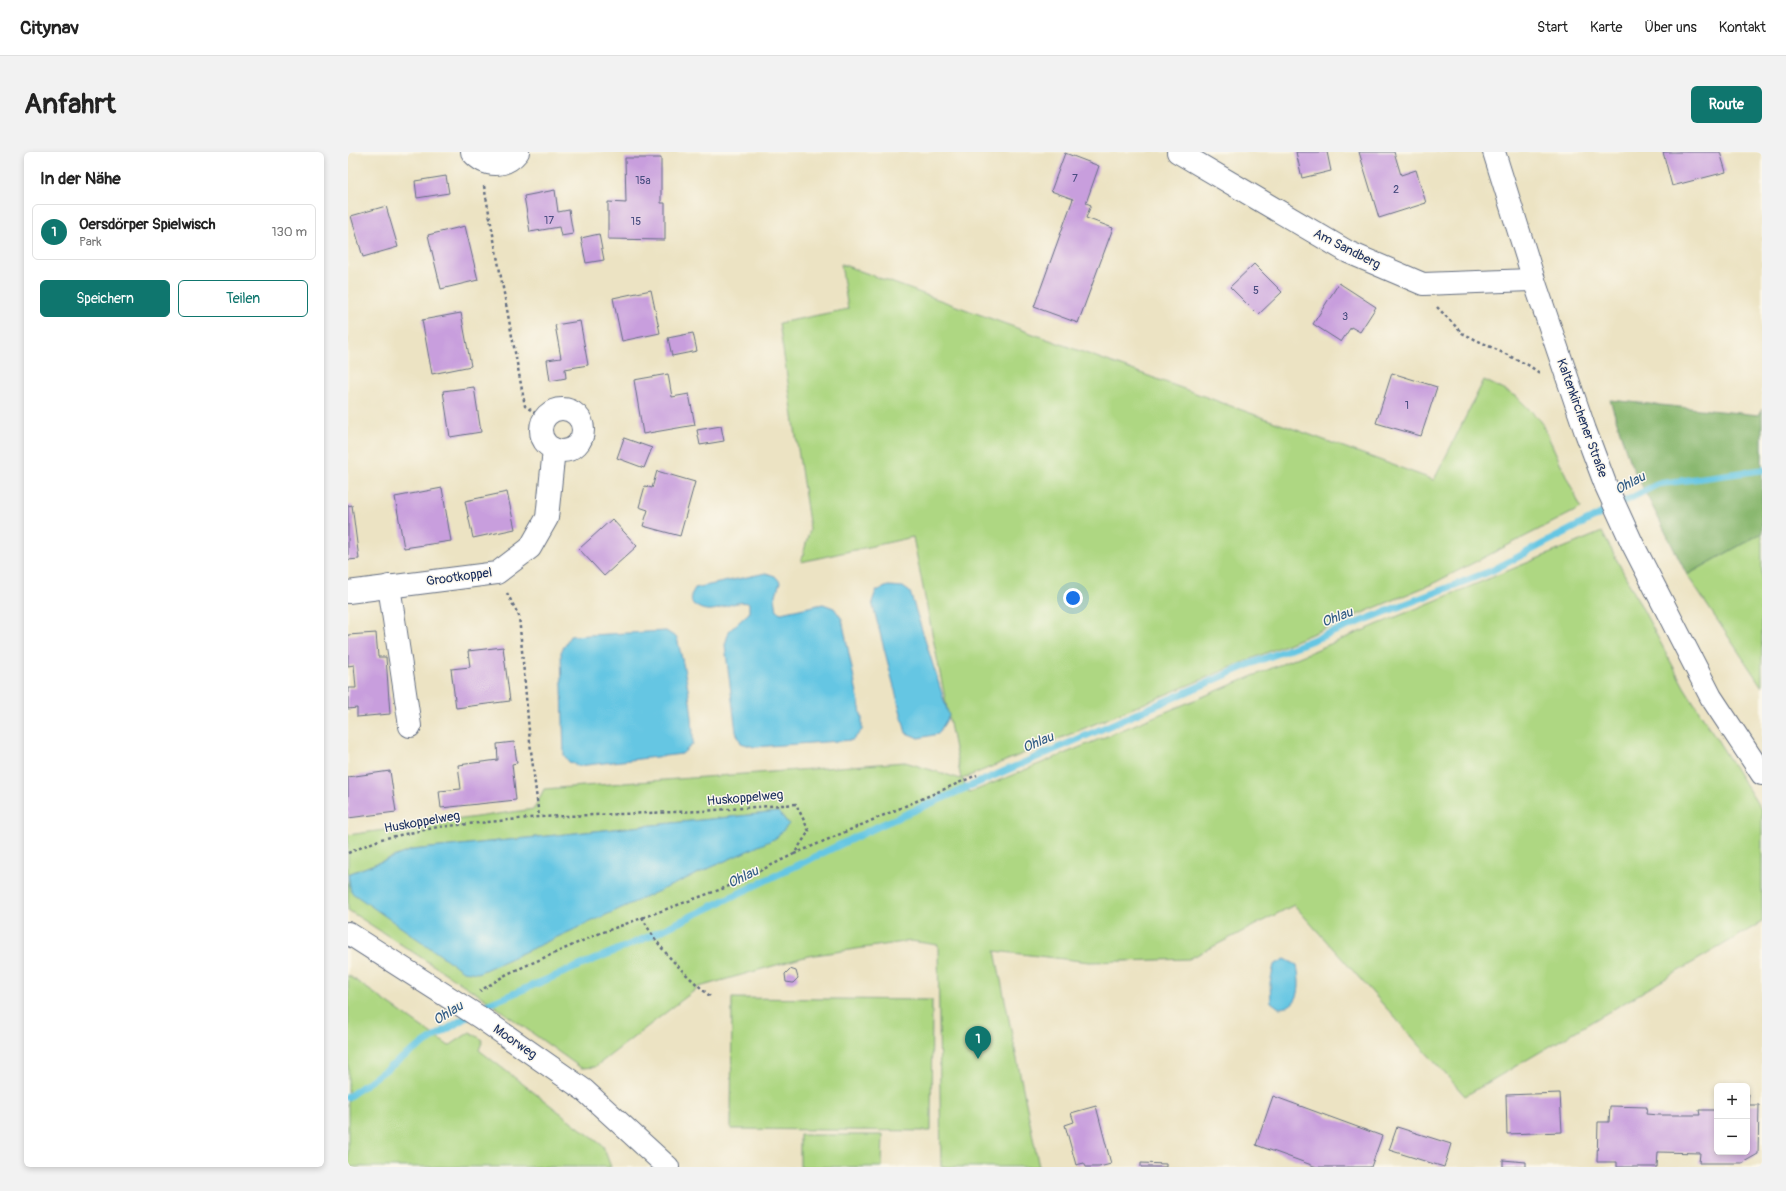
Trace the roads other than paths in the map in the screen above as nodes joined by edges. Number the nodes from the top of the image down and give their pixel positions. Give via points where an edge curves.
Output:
1 (518, 152) edge
2 (1178, 152) edge
3 (1494, 152) edge
4 (479, 158) edge
5 (1534, 280) junction
6 (554, 449) junction
7 (389, 586) junction
8 (348, 592) edge
9 (410, 726) dead end
10 (1762, 774) edge
11 (348, 933) edge
12 (668, 1167) edge

1 - 4 street via 505,163 496,165
2 - 5 street, Am Sandberg via 1348,252 1423,284
3 - 5 street, Kaltenkirchener Straße
5 - 10 street, Kaltenkirchener Straße via 1585,430 1606,486 1632,543 1711,696
6 - 6 street via 561,451 575,446 582,435 581,422 574,413 561,409 544,419 543,440
6 - 7 street, Grootkoppel via 547,518 530,548 497,573
7 - 8 street, Grootkoppel
7 - 9 street
11 - 12 street, Moorweg via 468,1010 584,1090

